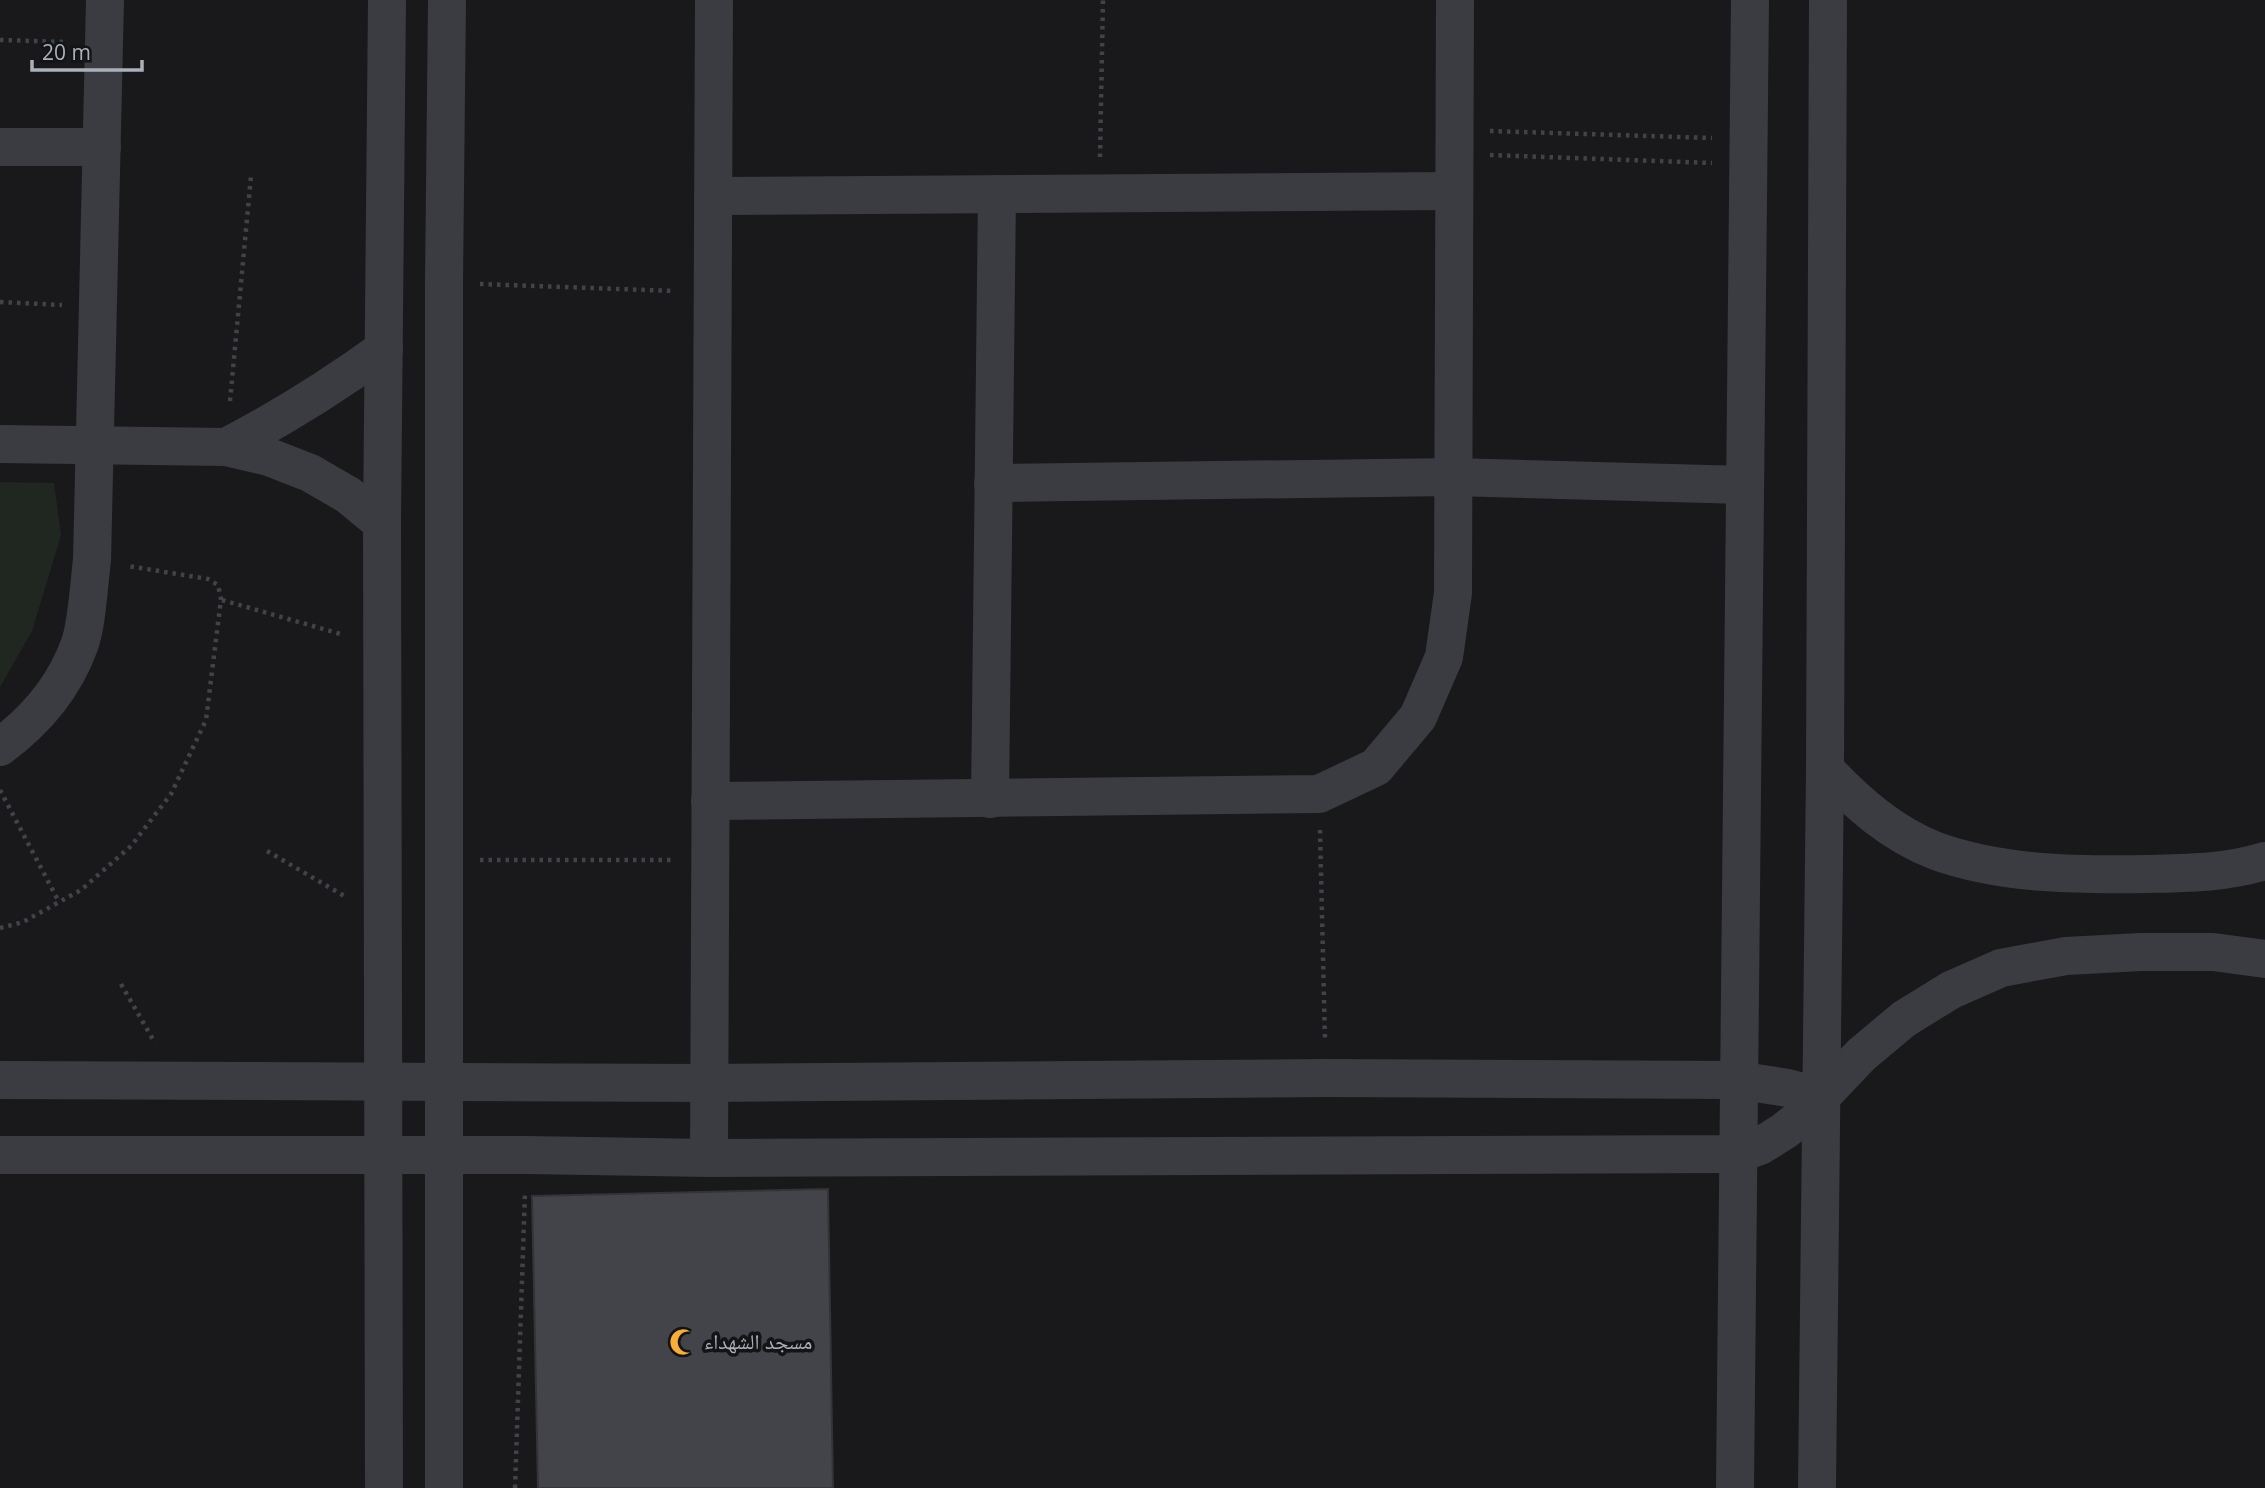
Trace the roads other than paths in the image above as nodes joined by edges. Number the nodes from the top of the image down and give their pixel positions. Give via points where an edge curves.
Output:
1 (105, 0) edge
2 (387, 0) edge
3 (447, 0) edge
4 (714, 0) edge
5 (1455, 0) edge
6 (1749, 0) edge
7 (1828, 0) edge
8 (0, 147) edge
9 (102, 147) junction
10 (1454, 158) junction
11 (997, 194) junction
12 (713, 196) junction
13 (384, 349) junction
14 (0, 444) edge
15 (95, 445) junction
16 (226, 447) junction
17 (1453, 477) junction
18 (993, 483) junction
19 (1745, 485) junction
20 (382, 523) junction
21 (0, 747) edge
22 (1825, 769) junction
23 (990, 799) junction
24 (710, 802) junction
25 (2265, 861) edge
26 (2265, 959) edge
27 (0, 1080) edge
28 (383, 1080) junction
29 (444, 1080) junction
30 (1738, 1080) junction
31 (709, 1083) junction
32 (1822, 1097) junction
33 (1738, 1154) junction
34 (382, 1155) junction
35 (444, 1155) junction
36 (0, 1156) edge
37 (709, 1158) junction
38 (384, 1488) edge
39 (444, 1488) edge
40 (1735, 1488) edge
41 (1818, 1488) edge

1 - 9 street
2 - 13 street
3 - 29 street
4 - 12 street
5 - 10 street
6 - 19 street
7 - 22 street
8 - 9 street
9 - 15 street
10 - 11 street via 1100,192
10 - 17 street
11 - 12 street
11 - 18 street
12 - 24 street
13 - 16 street via 302,405
13 - 20 street
14 - 15 street
15 - 16 street
15 - 21 street via 92,560 80,645 57,690 25,729
16 - 20 street via 310,473 348,495
17 - 18 street
17 - 19 street
17 - 23 street via 1453,593 1444,657 1418,717 1376,767 1319,794
18 - 23 street
19 - 30 street
20 - 28 street
22 - 25 street via 1857,802 1894,830 1934,850 1978,864 2111,875 2235,870
22 - 32 street
23 - 24 street
24 - 31 street
26 - 32 street via 2213,952 2141,953 2066,956 2001,968 1951,990 1904,1019 1861,1055
27 - 28 street
28 - 29 street
28 - 34 street
29 - 31 street
29 - 35 street
30 - 31 street
30 - 32 street
30 - 33 street
31 - 37 street
32 - 33 street via 1784,1132
32 - 41 street
33 - 37 street
33 - 40 street
34 - 35 street
34 - 36 street
34 - 38 street
35 - 37 street
35 - 39 street

